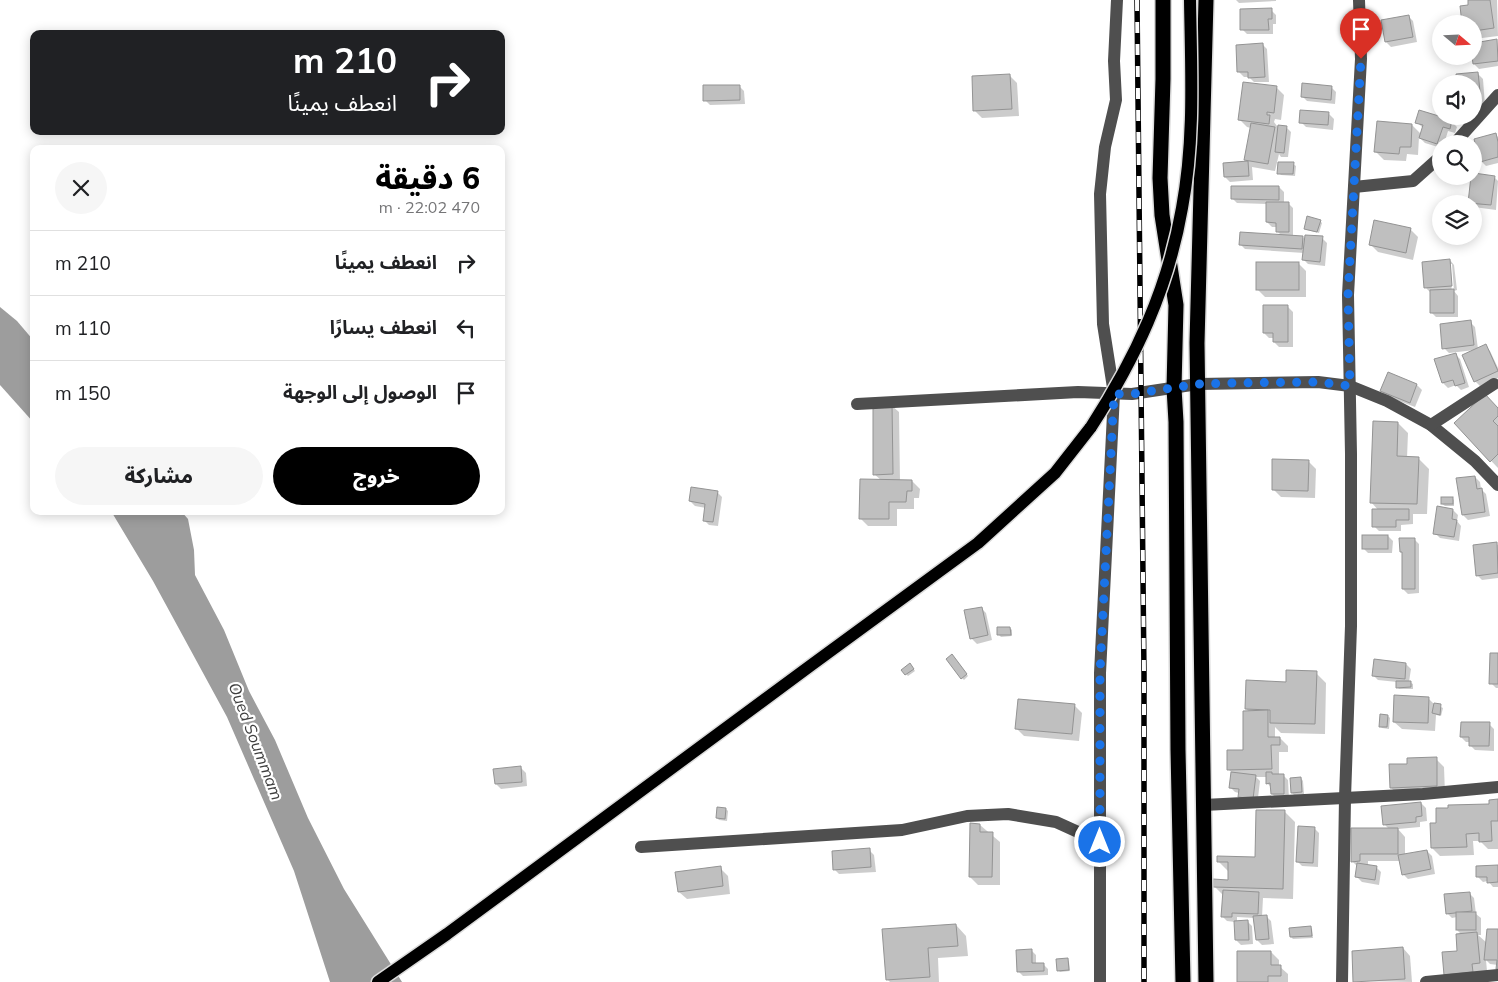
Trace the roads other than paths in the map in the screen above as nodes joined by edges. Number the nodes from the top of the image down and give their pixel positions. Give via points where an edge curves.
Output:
1 (1117, 0) edge
2 (1163, 0) edge
3 (1190, 0) edge
4 (1206, 0) edge
5 (1359, 0) edge
6 (1498, 95) edge
7 (1462, 135) edge
8 (1432, 164) edge
9 (1354, 187) junction
10 (1198, 384) junction
11 (1494, 384) dead end
12 (1350, 386) junction
13 (1174, 388) junction
14 (1114, 394) junction
15 (857, 404) dead end
16 (1431, 425) junction
17 (1498, 485) edge
18 (1498, 787) edge
19 (1345, 798) junction
20 (1204, 805) junction
21 (1100, 842) junction
22 (641, 846) dead end
23 (1498, 975) edge
24 (378, 982) edge
25 (1100, 982) edge
26 (1183, 982) edge
27 (1206, 982) edge
28 (1342, 982) edge
29 (1426, 982) edge

1 - 14 street via 1116,100 1105,147 1100,194 1104,324
2 - 13 highway via 1160,178 1162,214 1176,305
3 - 24 main road, bridge via 1190,141 1177,235 1149,322 1117,387 1055,473 978,543 448,934
4 - 10 highway
5 - 9 street via 1361,59
6 - 7 street
8 - 9 street via 1413,181
9 - 12 street via 1348,295
10 - 12 street via 1318,382
10 - 13 street
10 - 20 highway
11 - 16 street
12 - 16 street via 1387,401
12 - 19 street via 1351,626
13 - 14 street
13 - 26 highway
14 - 15 street via 1078,392
14 - 21 street via 1100,673
16 - 17 street via 1476,460
18 - 19 street
19 - 20 street
19 - 28 street
20 - 27 highway
21 - 22 street via 1056,822 1008,814 967,816 902,830
21 - 25 street
23 - 29 street

